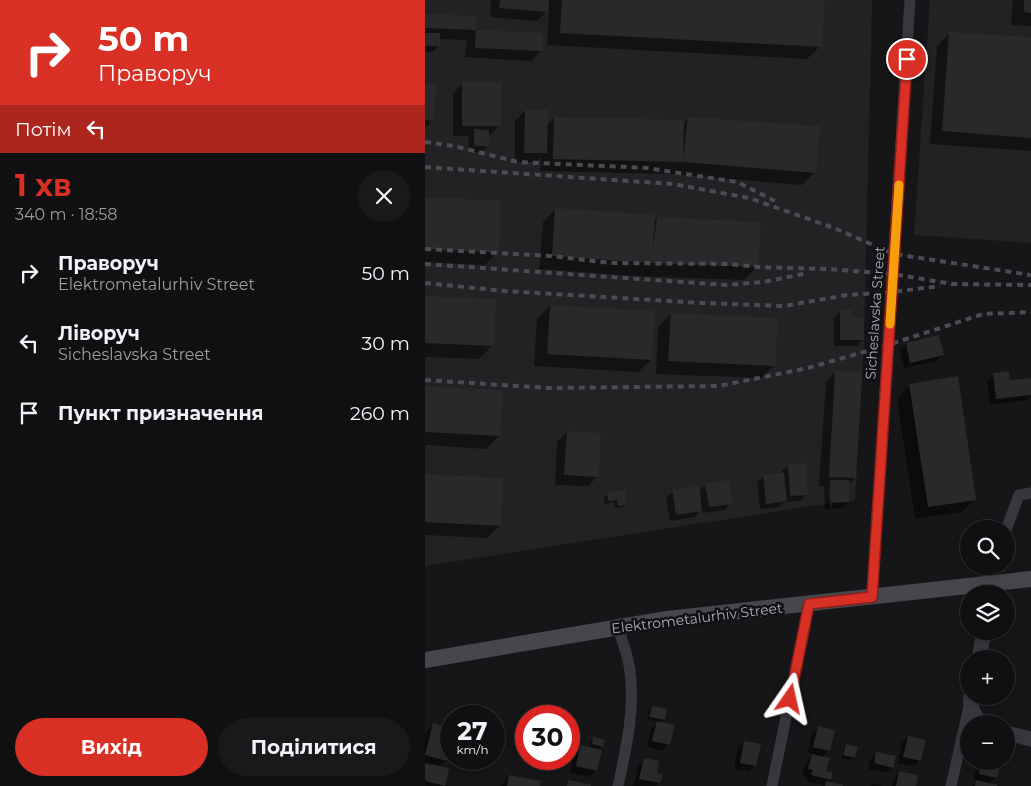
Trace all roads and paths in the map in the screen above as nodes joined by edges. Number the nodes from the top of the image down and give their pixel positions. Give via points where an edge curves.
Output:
1 (911, 0) edge
2 (1031, 493) edge
3 (1010, 520) edge
4 (1031, 579) edge
5 (1002, 585) edge
6 (960, 590) edge
7 (872, 597) junction
8 (809, 604) junction
9 (618, 627) junction
10 (425, 660) edge
11 (969, 705) edge
12 (1015, 735) edge
13 (1031, 739) edge
14 (618, 786) edge
15 (772, 786) edge
16 (951, 786) edge

1 - 7 street, Sicheslavska Street
2 - 3 street via 1019,495
4 - 5 main road, Elektrometalurhiv Street
6 - 7 main road, Elektrometalurhiv Street
7 - 8 main road, Elektrometalurhiv Street
8 - 9 main road, Elektrometalurhiv Street
8 - 15 street
9 - 10 main road, Elektrometalurhiv Street
9 - 14 street via 631,670 630,727
11 - 16 street
12 - 13 street

